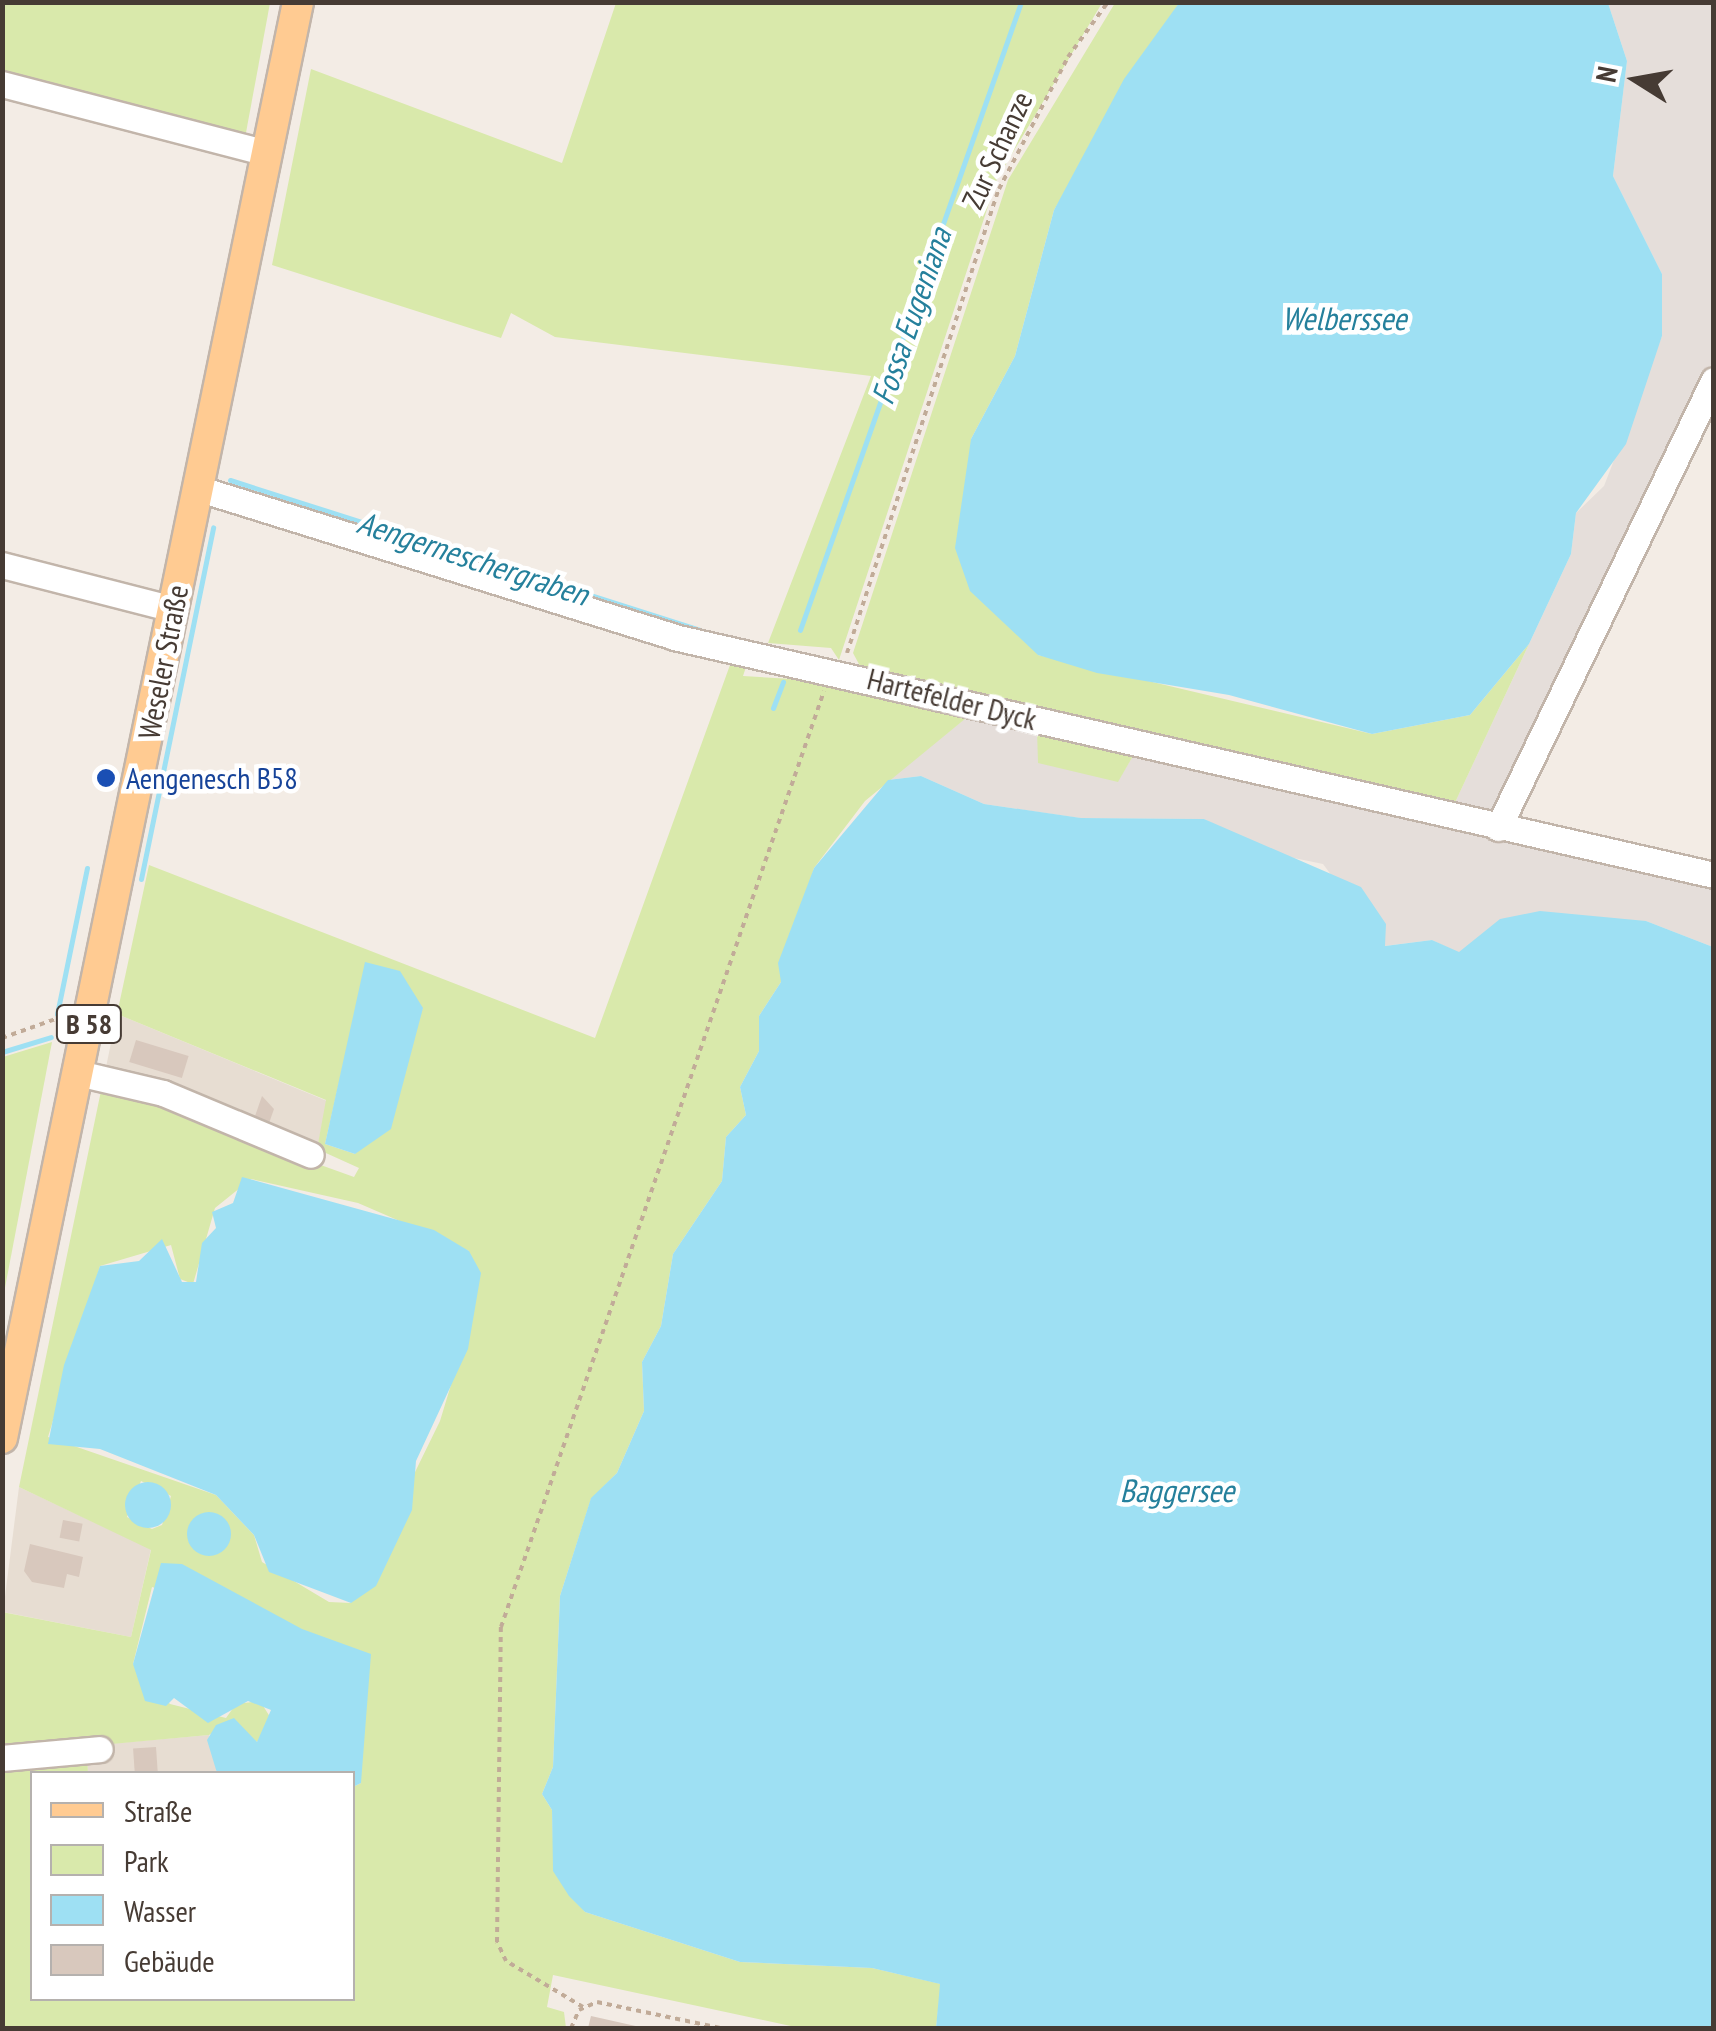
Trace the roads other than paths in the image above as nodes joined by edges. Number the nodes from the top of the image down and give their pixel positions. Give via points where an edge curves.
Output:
1 (298, 2) edge
2 (2, 84) edge
3 (268, 153) junction
4 (1714, 380) edge
5 (200, 489) junction
6 (2, 564) edge
7 (173, 609) junction
8 (1498, 828) junction
9 (1714, 875) edge
10 (78, 1073) junction
11 (311, 1155) dead end
12 (2, 1438) edge
13 (100, 1748) dead end
14 (2, 1758) edge

1 - 3 main road, Weseler Straße / B 58
2 - 3 street
3 - 5 main road, Weseler Straße / B 58
4 - 8 street
5 - 7 main road, Weseler Straße / B 58
5 - 8 street, Hartefelder Dyck via 674,637
6 - 7 street
7 - 10 main road, Weseler Straße / B 58
8 - 9 street, Hartefelder Dyck
10 - 11 street via 163,1092
10 - 12 main road, Weseler Straße / B 58
13 - 14 street

